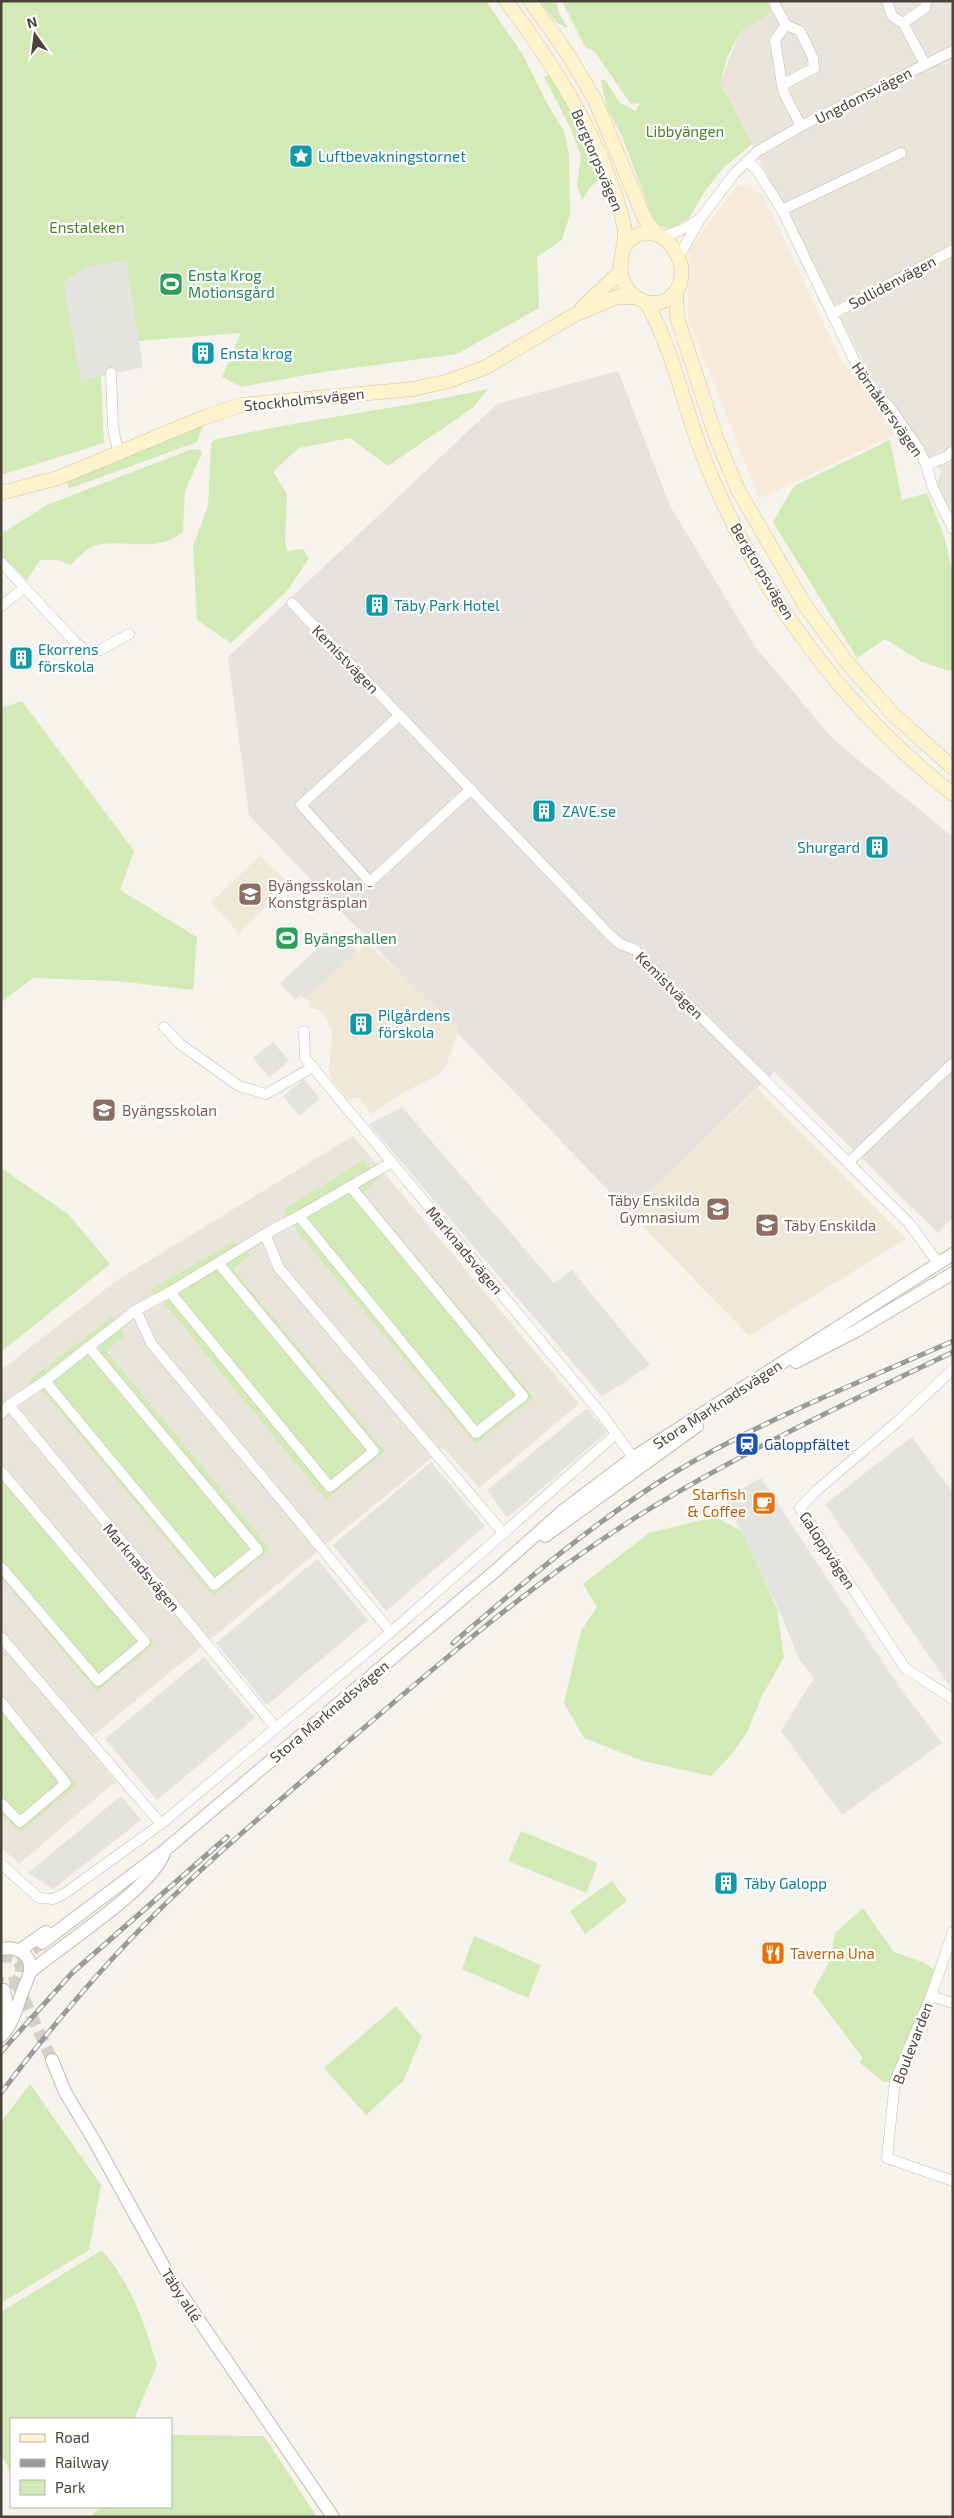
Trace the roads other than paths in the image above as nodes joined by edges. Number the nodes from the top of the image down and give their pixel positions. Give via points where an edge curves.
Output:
1 (506, 1) edge
2 (530, 1) edge
3 (887, 1) edge
4 (926, 1) edge
5 (775, 5) dead end
6 (903, 22) junction
7 (786, 26) junction
8 (953, 51) edge
9 (925, 64) junction
10 (782, 85) junction
11 (801, 126) junction
12 (900, 153) dead end
13 (747, 162) junction
14 (782, 210) junction
15 (700, 219) junction
16 (659, 235) junction
17 (623, 248) junction
18 (953, 250) edge
19 (679, 256) junction
20 (621, 271) junction
21 (676, 291) junction
22 (640, 299) junction
23 (832, 314) junction
24 (574, 315) junction
25 (111, 373) dead end
26 (953, 451) edge
27 (118, 452) junction
28 (926, 465) junction
29 (1, 493) edge
30 (953, 528) edge
31 (1, 562) edge
32 (24, 588) junction
33 (292, 603) dead end
34 (1, 606) edge
35 (129, 634) dead end
36 (400, 715) junction
37 (953, 768) edge
38 (471, 789) junction
39 (953, 794) edge
40 (164, 1026) dead end
41 (304, 1031) dead end
42 (953, 1063) edge
43 (313, 1067) junction
44 (392, 1162) junction
45 (848, 1162) junction
46 (351, 1187) junction
47 (299, 1216) junction
48 (265, 1234) junction
49 (953, 1254) edge
50 (938, 1263) junction
51 (218, 1264) junction
52 (951, 1275) edge
53 (170, 1292) junction
54 (136, 1310) junction
55 (89, 1347) junction
56 (953, 1369) edge
57 (45, 1381) junction
58 (9, 1405) junction
59 (1, 1414) edge
60 (616, 1434) junction
61 (637, 1463) junction
62 (1, 1471) edge
63 (504, 1534) junction
64 (1, 1567) edge
65 (391, 1632) junction
66 (1, 1637) edge
67 (953, 1700) edge
68 (1, 1702) edge
69 (276, 1728) junction
70 (1, 1803) edge
71 (161, 1824) junction
72 (164, 1851) junction
73 (1, 1864) edge
74 (953, 1932) edge
75 (42, 1943) tunnel mouth
76 (1, 1949) edge
77 (20, 1950) junction
78 (28, 1976) junction
79 (3, 1989) edge
80 (930, 1996) junction
81 (953, 2003) edge
82 (1, 2021) edge
83 (1, 2036) edge
84 (52, 2060) tunnel mouth
85 (953, 2181) edge
86 (333, 2517) edge

1 - 17 main road, Bergtorpsvägen via 566,86 591,135 625,228
2 - 16 main road, Bergtorpsvägen via 568,53 594,98 645,219
3 - 6 street, Ungdomsvägen via 892,16
4 - 6 street via 925,8
5 - 7 street
6 - 9 street, Ungdomsvägen
7 - 10 street, Ungdomsvägen via 775,40
7 - 10 street via 800,31 813,58 814,68
8 - 9 street, Ungdomsvägen
9 - 11 street, Ungdomsvägen
10 - 11 street, Ungdomsvägen
11 - 13 street, Ungdomsvägen via 758,151
12 - 14 street
13 - 14 street, Hörnåkersvägen via 756,170
13 - 15 street, Ungdomsvägen
14 - 23 street, Hörnåkersvägen
15 - 16 street, Ungdomsvägen via 681,230
15 - 19 street, Ungdomsvägen
16 - 17 main road via 642,233 631,237
16 - 19 main road via 674,247
17 - 20 main road
18 - 23 street, Sollidenvägen
19 - 21 main road via 681,275
20 - 22 main road via 622,280
20 - 24 main road, Stockholmsvägen
21 - 22 main road via 657,304
21 - 37 main road, Bergtorpsvägen via 677,317 716,437 738,490 806,607 849,664 894,715
22 - 24 main road, Stockholmsvägen via 617,297
22 - 39 main road, Bergtorpsvägen via 660,325 705,461 758,569 796,627 839,682 885,733
23 - 28 street, Hörnåkersvägen via 861,374 891,409 919,449
24 - 27 main road, Stockholmsvägen via 486,367 449,381 413,389 241,405
25 - 27 street via 113,428
26 - 28 street
27 - 29 main road, Stockholmsvägen via 58,478
28 - 30 street, Hörnåkersvägen via 933,488
31 - 32 street
32 - 34 street
32 - 35 street via 86,652 100,650
33 - 36 street, Kemistvägen
36 - 38 street, Kemistvägen
36 - 38 street via 301,805 370,882
38 - 45 street, Kemistvägen via 609,934 620,944 636,950 640,960 652,968
40 - 43 street via 180,1044 239,1086 252,1091 266,1094
41 - 43 street, Marknadsvägen via 305,1058
42 - 45 street
43 - 44 street, Marknadsvägen
44 - 46 street
44 - 60 street, Marknadsvägen
45 - 50 street, Kemistvägen via 909,1223
46 - 47 street
46 - 47 street via 523,1396 476,1434
47 - 48 street
48 - 51 street
48 - 63 street via 279,1268
49 - 50 street, Stora Marknadsvägen
50 - 52 street
50 - 61 street, Stora Marknadsvägen
51 - 53 street
51 - 53 street via 374,1450 330,1487
52 - 61 street, Stora Marknadsvägen via 856,1331 789,1365
53 - 54 street
54 - 55 street
54 - 65 street via 151,1343
55 - 57 street
55 - 57 street via 258,1550 214,1585
56 - 67 street, Galoppvägen via 800,1508 905,1668
57 - 58 street
58 - 59 street
58 - 69 street, Marknadsvägen
60 - 61 street, Marknadsvägen
60 - 63 street
61 - 72 street, Stora Marknadsvägen via 494,1572
62 - 64 street via 145,1642 98,1681
63 - 65 street
65 - 69 street
66 - 71 street
68 - 70 street via 66,1782 20,1822
69 - 71 street
71 - 73 street via 53,1899 32,1894
72 - 75 street, Stora Marknadsvägen
72 - 77 street, Stora Marknadsvägen via 146,1856
72 - 78 street, Stora Marknadsvägen via 153,1873
74 - 80 street, Boulevarden
76 - 77 street via 11,1947
77 - 78 street via 29,1962
78 - 79 street via 14,1989
78 - 83 street via 6,2031
79 - 82 street via 7,2005
80 - 81 street
80 - 85 street, Boulevarden via 895,2080 886,2158
84 - 86 street, Täby allé via 65,2092 169,2276

